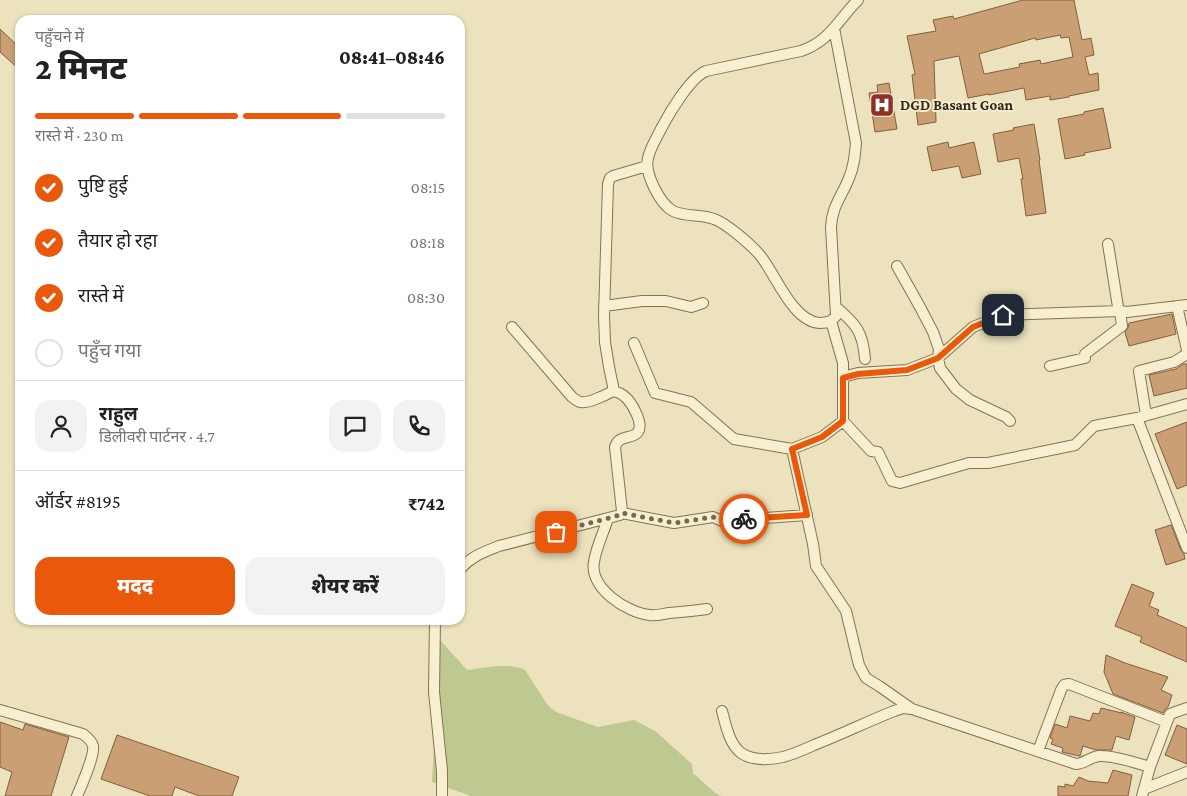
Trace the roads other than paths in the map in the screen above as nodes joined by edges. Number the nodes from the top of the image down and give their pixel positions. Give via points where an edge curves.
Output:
1 (858, 0) edge
2 (834, 28) junction
3 (647, 166) junction
4 (1108, 244) dead end
5 (897, 266) dead end
6 (703, 303) dead end
7 (604, 306) junction
8 (1182, 306) edge
9 (836, 307) junction
10 (1120, 311) junction
11 (831, 321) junction
12 (512, 327) dead end
13 (634, 343) dead end
14 (1187, 350) edge
15 (1187, 354) edge
16 (938, 358) junction
17 (865, 359) dead end
18 (1050, 366) dead end
19 (843, 378) junction
20 (613, 391) junction
21 (1187, 404) edge
22 (1142, 417) junction
23 (843, 421) junction
24 (1010, 421) dead end
25 (792, 449) junction
26 (622, 513) junction
27 (807, 515) junction
28 (608, 518) junction
29 (1187, 548) edge
30 (465, 563) edge
31 (707, 609) dead end
32 (435, 625) edge
33 (1187, 708) edge
34 (0, 710) edge
35 (912, 710) junction
36 (722, 712) dead end
37 (1167, 722) junction
38 (1038, 751) junction
39 (1150, 767) junction
40 (1187, 772) edge
41 (1143, 792) edge
42 (77, 796) edge
43 (442, 796) edge

1 - 2 street
2 - 3 street via 822,41 808,48 700,74 657,136
2 - 9 street via 856,143 849,180 832,217
3 - 7 street via 612,176 608,184
3 - 11 street via 658,196 668,207 674,212 716,219 766,262 800,314 819,323
4 - 10 street
5 - 16 street via 933,332 939,349
6 - 7 street via 691,307 666,301 642,301
7 - 20 street via 605,342
8 - 10 street
8 - 14 street
9 - 11 street via 836,316
9 - 17 street via 859,330
10 - 16 street via 1003,315 973,327
10 - 18 street via 1122,326 1085,354 1085,358
11 - 19 street via 843,363
12 - 20 street via 576,400 587,402
13 - 25 street via 655,393 691,402 734,439
15 - 22 street via 1174,362 1139,371
16 - 19 street via 907,370
16 - 24 street via 940,368 956,389
19 - 23 street
20 - 26 street via 630,402 639,427 634,435 616,442 615,447
21 - 22 street
22 - 23 street via 1094,426 1075,445 988,463 969,463 900,483 892,481 878,452 870,451
22 - 29 street
23 - 25 street via 822,437
25 - 27 street
26 - 27 street via 674,523 713,517 722,521
26 - 28 street
27 - 35 street via 816,566 846,612 859,665 866,678
28 - 30 street via 499,546
28 - 31 street via 593,563 596,578 608,595 636,613 651,615
32 - 43 street via 434,692
33 - 37 street via 1170,714
34 - 42 street via 83,734 90,740 94,747 92,756
35 - 36 street via 894,710 798,752 763,759 741,753 733,744
35 - 38 street
37 - 38 street via 1068,684 1061,690
37 - 39 street
38 - 39 street via 1079,764 1101,756
39 - 41 street
40 - 41 street

